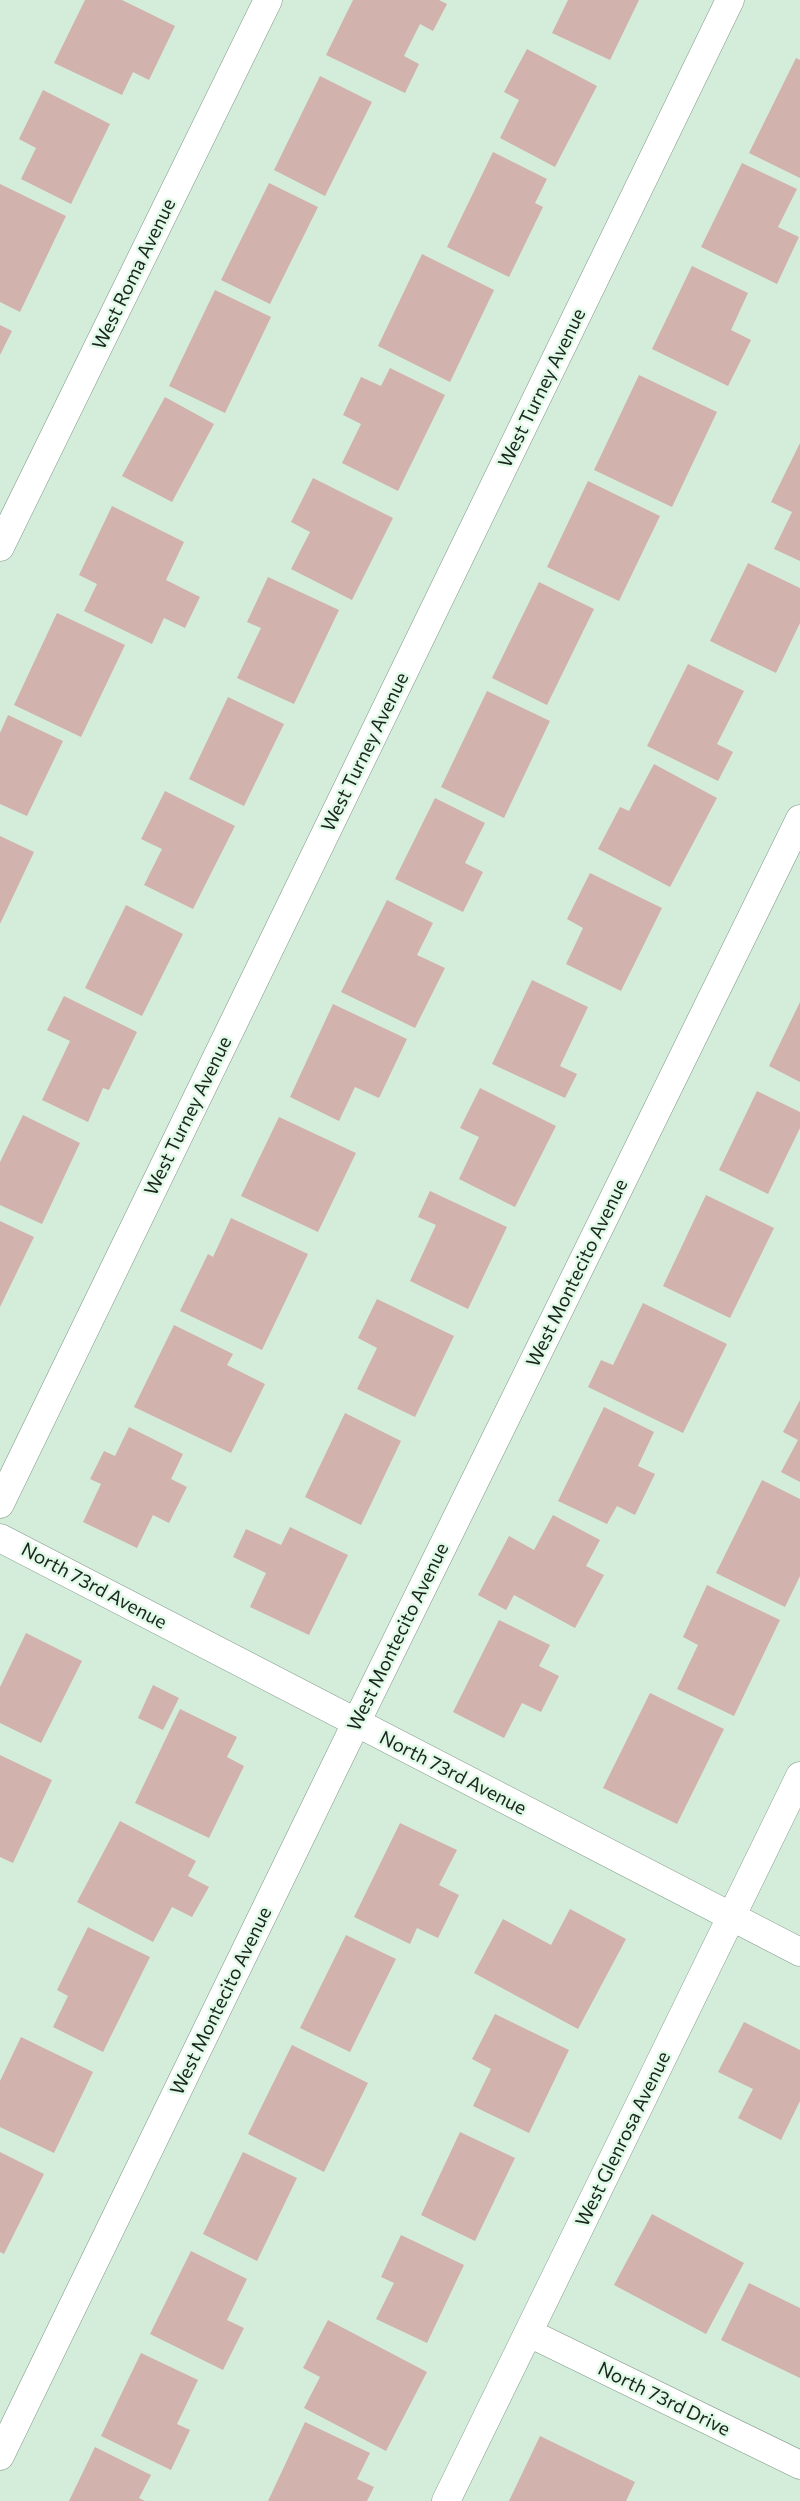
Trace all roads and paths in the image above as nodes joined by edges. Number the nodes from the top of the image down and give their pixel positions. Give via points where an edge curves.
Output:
1 (268, 0) edge
2 (730, 0) edge
3 (0, 547) edge
4 (800, 819) edge
5 (0, 1504) edge
6 (0, 1538) edge
7 (356, 1723) junction
8 (800, 1776) edge
9 (732, 1917) junction
10 (800, 1952) edge
11 (528, 2333) junction
12 (0, 2456) edge
13 (800, 2465) edge
14 (446, 2501) edge

1 - 3 street, West Roma Avenue
2 - 5 street, West Turney Avenue
4 - 7 street, West Montecito Avenue
6 - 7 street, North 73rd Avenue
7 - 9 street, North 73rd Avenue
7 - 12 street, West Montecito Avenue
8 - 9 street, West Glenrosa Avenue
9 - 10 street, North 73rd Avenue
9 - 11 street, West Glenrosa Avenue
11 - 13 street, North 73rd Drive
11 - 14 street, West Glenrosa Avenue

